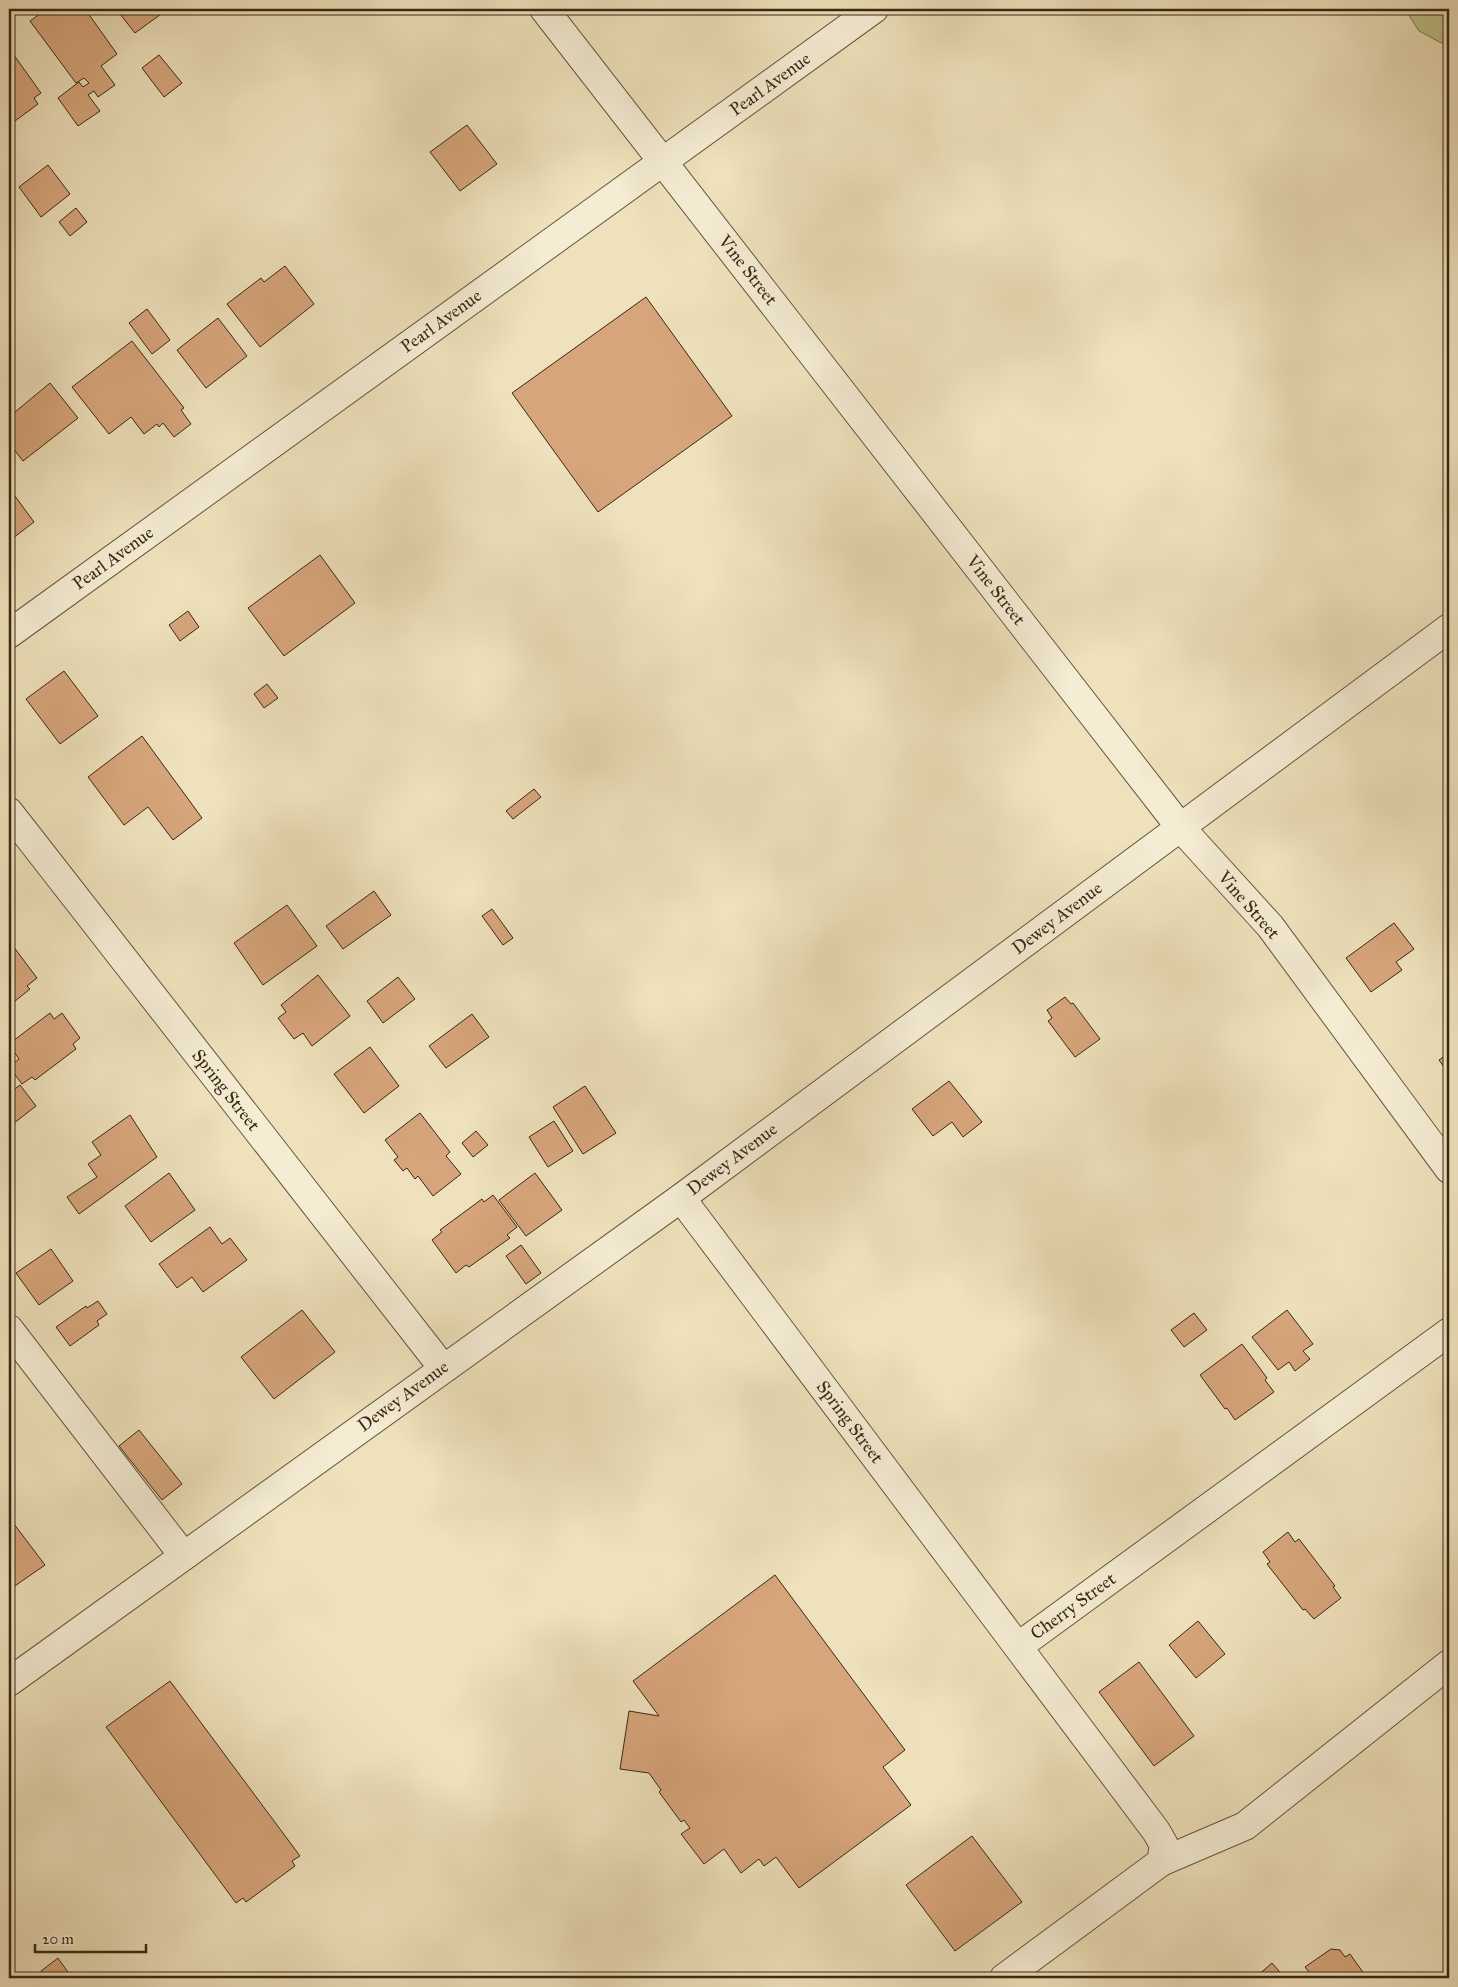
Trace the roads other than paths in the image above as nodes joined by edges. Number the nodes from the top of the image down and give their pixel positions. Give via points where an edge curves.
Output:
1 (544, 9) edge
2 (874, 9) edge
3 (663, 161) junction
4 (1449, 628) edge
5 (9, 634) edge
6 (9, 812) edge
7 (1180, 827) junction
8 (1449, 1169) edge
9 (681, 1198) junction
10 (9, 1329) edge
11 (1449, 1332) edge
12 (443, 1368) junction
13 (183, 1555) junction
14 (1019, 1646) junction
15 (1449, 1664) edge
16 (9, 1682) edge
17 (1161, 1862) junction
18 (1004, 1978) edge

1 - 3 street, Vine Street
2 - 3 street, Pearl Avenue
3 - 5 street, Pearl Avenue
3 - 7 street, Vine Street
4 - 7 street, Dewey Avenue
6 - 12 street, Spring Street
7 - 8 street, Vine Street via 1270,926
7 - 9 street, Dewey Avenue
9 - 12 street, Dewey Avenue
9 - 14 street, Spring Street
10 - 13 street
11 - 14 street, Cherry Street
12 - 13 street, Dewey Avenue
13 - 16 street, Dewey Avenue
14 - 17 street, Cherry Street via 1156,1831 1164,1845
15 - 17 street via 1245,1826
17 - 18 street

